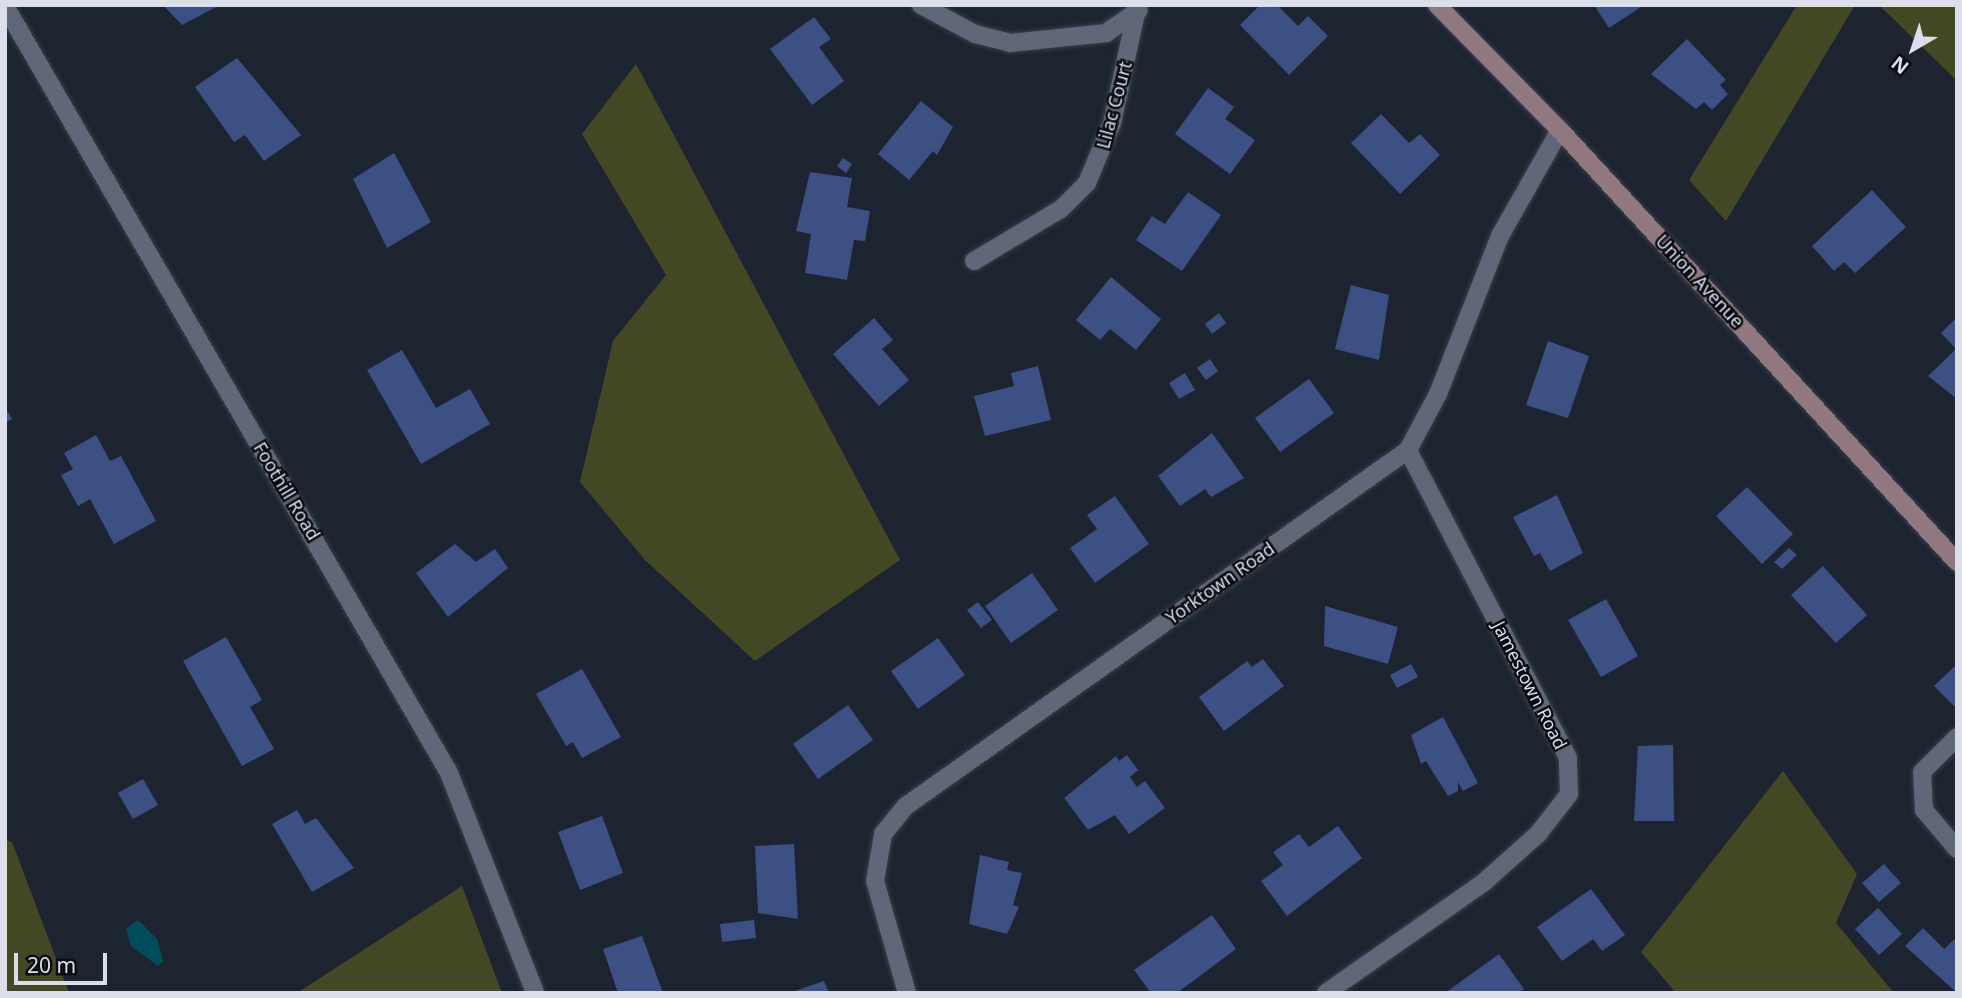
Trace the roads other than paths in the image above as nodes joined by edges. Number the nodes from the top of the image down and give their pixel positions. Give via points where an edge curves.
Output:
1 (921, 5) edge
2 (1437, 5) edge
3 (5, 6) edge
4 (1140, 9) edge
5 (1560, 130) junction
6 (974, 261) dead end
7 (1408, 450) junction
8 (1957, 562) edge
9 (1957, 737) edge
10 (1957, 849) edge
11 (535, 993) edge
12 (907, 993) edge
13 (1326, 993) edge

1 - 4 street via 975,34 1010,43 1092,36
2 - 5 street, Union Avenue
3 - 11 street, Foothill Road via 449,773
4 - 6 street, Lilac Court via 1112,123 1087,183 1061,209
5 - 7 street, Yorktown Road via 1500,236 1438,394
5 - 8 street, Union Avenue
7 - 12 street, Yorktown Road via 906,806 883,834 874,860
7 - 13 street, Jamestown Road via 1568,758 1569,794 1538,834 1483,883
9 - 10 street via 1922,772 1924,810

